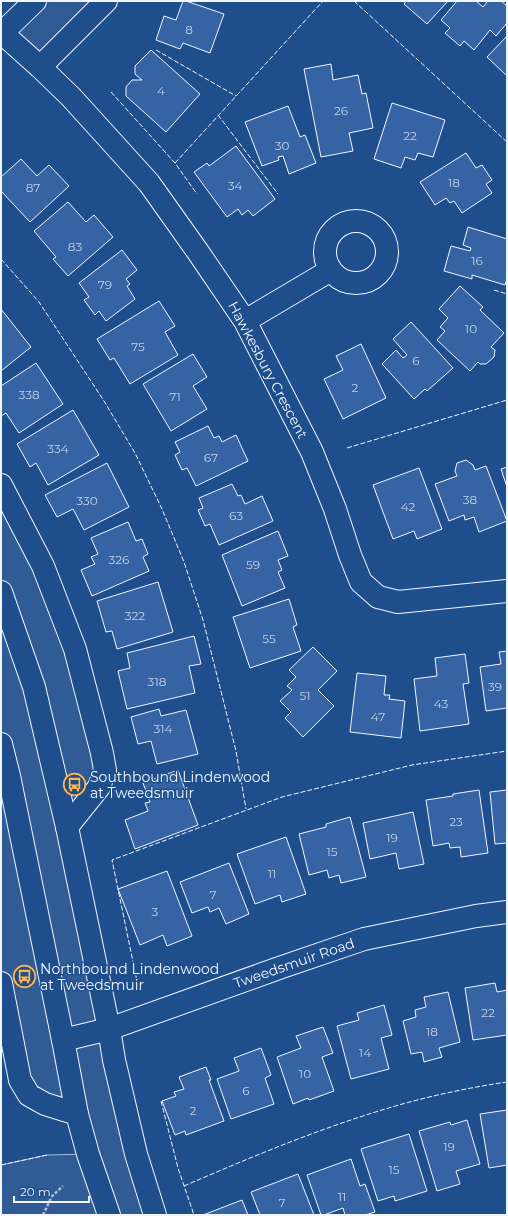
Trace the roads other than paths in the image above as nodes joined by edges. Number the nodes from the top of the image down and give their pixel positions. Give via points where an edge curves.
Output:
1 (35, 1) edge
2 (106, 1) edge
3 (2, 33) edge
4 (40, 67) junction
5 (331, 270) dead end
6 (245, 321) junction
7 (1, 485) edge
8 (507, 591) edge
9 (1, 592) edge
10 (1, 744) edge
11 (67, 827) junction
12 (507, 912) edge
13 (1, 983) edge
14 (109, 1029) junction
15 (63, 1040) junction
16 (77, 1114) junction
17 (109, 1215) edge
18 (155, 1215) edge

1 - 3 street
2 - 4 street
3 - 4 street, Hawkesbury Crescent
4 - 6 street, Hawkesbury Crescent via 71,97 149,183
5 - 6 street
6 - 8 street, Hawkesbury Crescent via 312,452 361,582 378,597 398,602
7 - 11 street via 43,566 75,649 102,752 105,770 99,787
9 - 11 street via 34,687
10 - 15 street
11 - 14 street
12 - 14 street, Tweedsmuir Road via 364,939
13 - 16 street via 20,1080 29,1095 46,1104
14 - 15 street, Tweedsmuir Road
14 - 18 street via 136,1154
15 - 16 street
16 - 17 street

